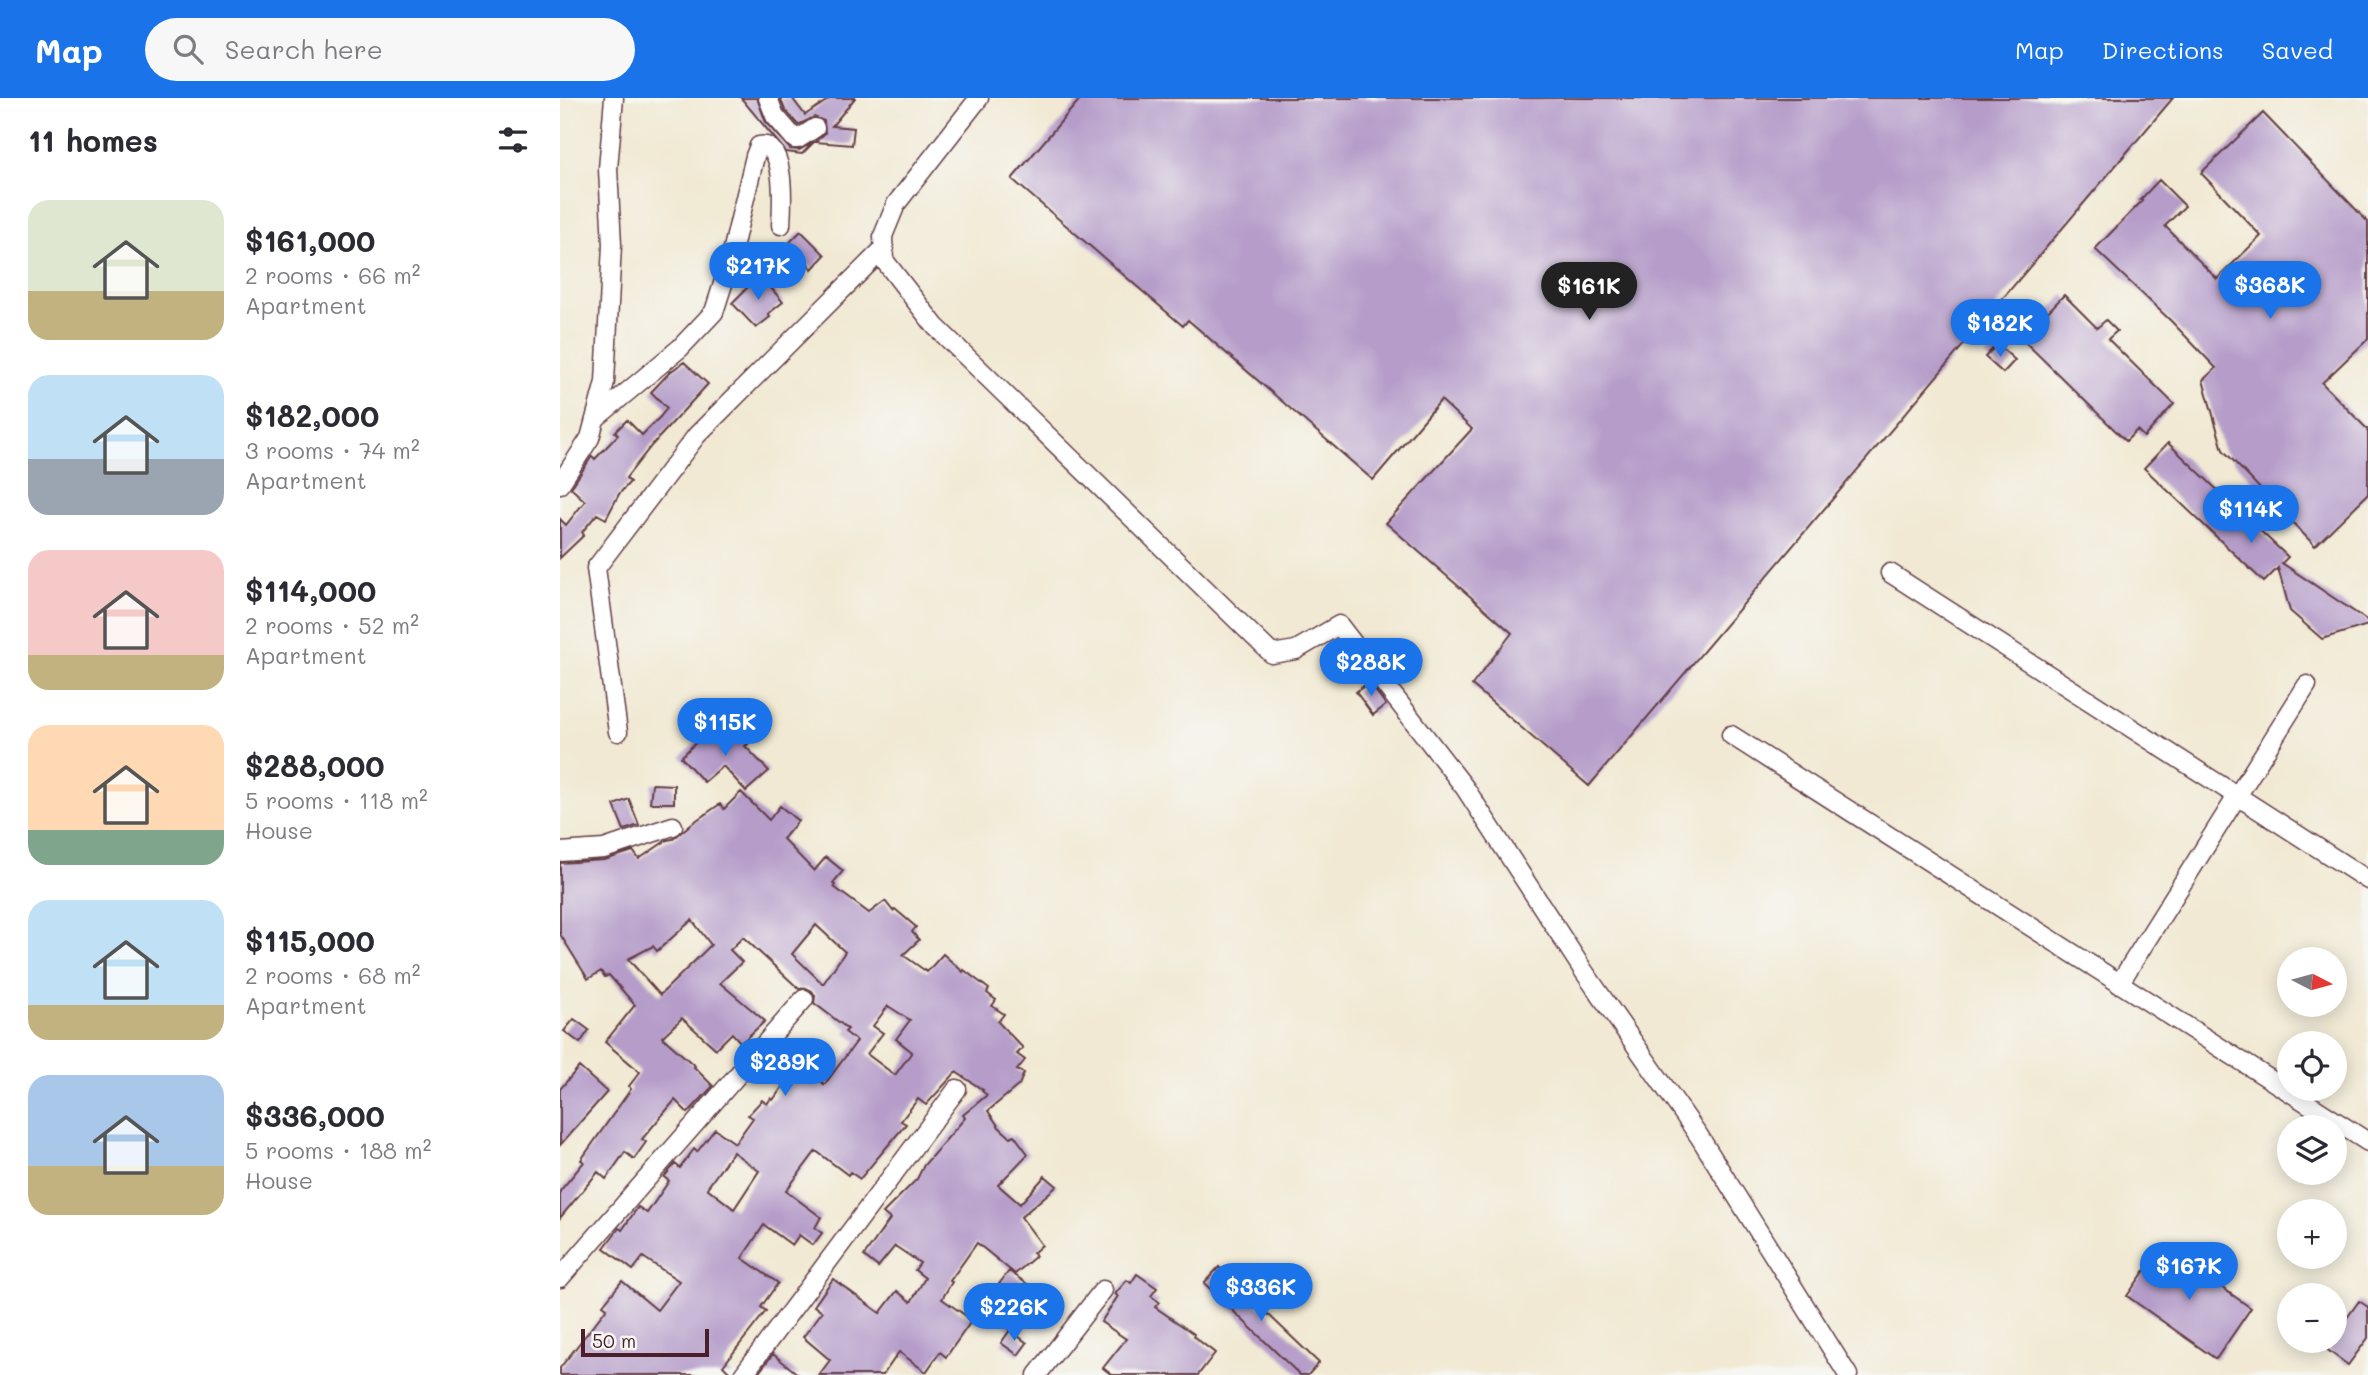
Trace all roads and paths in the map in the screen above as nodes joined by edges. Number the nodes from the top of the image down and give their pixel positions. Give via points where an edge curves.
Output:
1 (614, 98) edge
2 (768, 98) edge
3 (979, 98) edge
4 (815, 128) dead end
5 (781, 225) dead end
6 (884, 248) junction
7 (596, 418) junction
8 (560, 484) edge
9 (1890, 573) dead end
10 (2307, 685) dead end
11 (618, 732) dead end
12 (1731, 735) dead end
13 (2236, 796) junction
14 (673, 826) dead end
15 (560, 852) edge
16 (2368, 880) edge
17 (2119, 984) junction
18 (804, 999) dead end
19 (957, 1089) dead end
20 (2368, 1142) edge
21 (560, 1278) edge
22 (1102, 1290) dead end
23 (743, 1375) edge
24 (1037, 1375) edge
25 (1848, 1375) edge

1 - 7 street via 608,169 612,245 607,360
2 - 4 street via 775,116 794,139
3 - 6 street via 896,204 883,236
5 - 7 street via 781,175 768,146 759,146 714,312 680,348
6 - 11 street via 697,435 596,568
6 - 25 street via 884,260 935,326 1272,654 1296,650 1339,625 1465,788 1578,963 1699,1136
7 - 8 street via 590,438
9 - 13 street
10 - 13 street
12 - 17 street
13 - 16 street
13 - 17 street
14 - 15 street via 604,849
17 - 20 street
18 - 21 street
19 - 23 street
22 - 24 street

